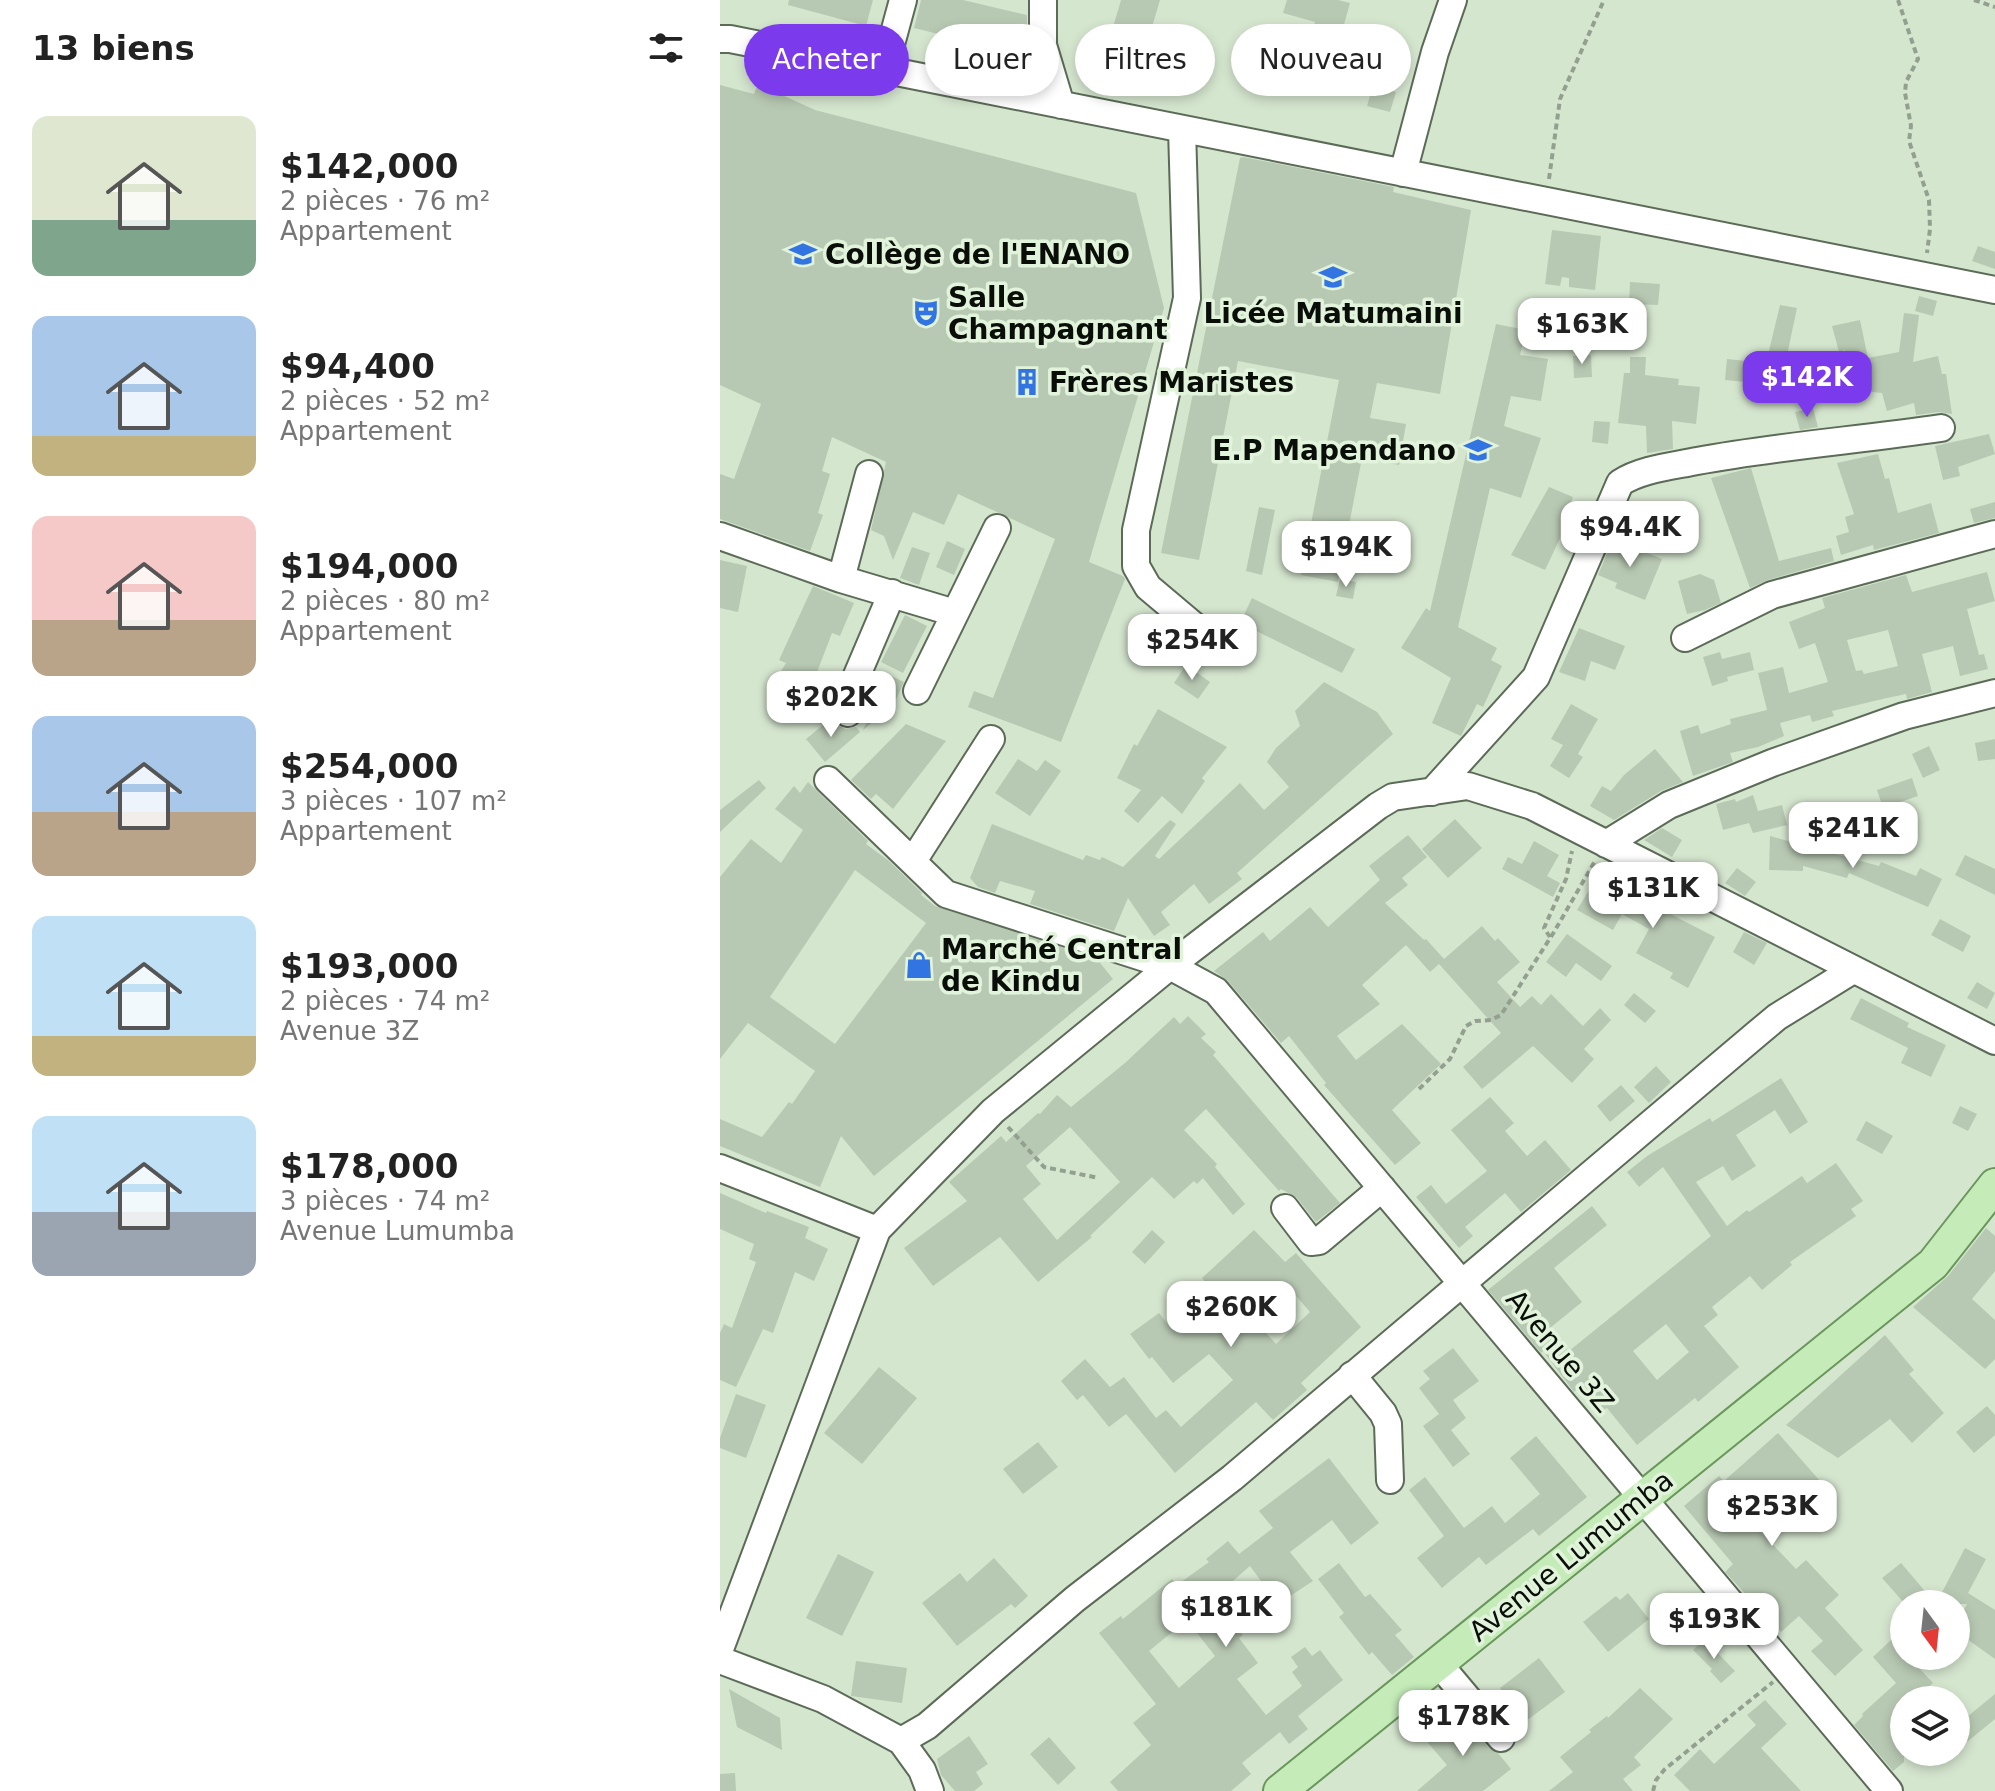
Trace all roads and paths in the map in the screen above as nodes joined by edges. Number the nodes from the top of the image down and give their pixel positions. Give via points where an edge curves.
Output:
1 (903, 0) edge
2 (1043, 0) edge
3 (1453, 0) edge
4 (1604, 0) edge
5 (1898, 0) edge
6 (1974, 0) edge
7 (1995, 7) edge
8 (896, 24) edge
9 (720, 39) edge
10 (744, 42) edge
11 (909, 75) edge
12 (1061, 105) junction
13 (1182, 129) junction
14 (1403, 173) junction
15 (1546, 201) junction
16 (1924, 275) junction
17 (1995, 290) edge
18 (1941, 428) dead end
19 (869, 474) dead end
20 (997, 528) dead end
21 (1995, 534) edge
22 (720, 536) edge
23 (841, 579) junction
24 (892, 593) junction
25 (955, 613) junction
26 (1199, 630) dead end
27 (1685, 638) dead end
28 (917, 691) dead end
29 (1995, 693) edge
30 (848, 713) dead end
31 (991, 739) dead end
32 (828, 780) dead end
33 (1432, 792) junction
34 (1577, 829) junction
35 (1606, 844) junction
36 (913, 861) junction
37 (1550, 937) junction
38 (1170, 966) junction
39 (1853, 970) junction
40 (1995, 1041) edge
41 (1419, 1089) dead end
42 (993, 1111) junction
43 (720, 1168) edge
44 (1099, 1178) dead end
45 (1995, 1185) edge
46 (1382, 1188) junction
47 (1285, 1208) dead end
48 (877, 1230) junction
49 (1461, 1283) junction
50 (1352, 1375) junction
51 (1390, 1480) dead end
52 (1643, 1499) junction
53 (720, 1649) edge
54 (720, 1660) edge
55 (1438, 1663) junction
56 (1787, 1671) junction
57 (1501, 1738) dead end
58 (901, 1741) junction
59 (1880, 1787) edge
60 (930, 1791) edge
61 (1280, 1791) edge
62 (1653, 1791) edge

1 - 8 street
2 - 12 street via 1043,45
3 - 14 street
4 - 15 path via 1560,99
5 - 16 path via 1918,59 1905,93 1909,141 1929,200
6 - 7 path
9 - 10 street
11 - 12 street
12 - 13 street
13 - 14 street
13 - 26 street via 1187,298 1136,530 1136,566 1148,587
14 - 15 street
15 - 16 street
16 - 17 street
18 - 33 street via 1762,449 1667,467 1620,483 1536,677
19 - 23 street
20 - 25 street
21 - 27 street via 1772,595
22 - 23 street
23 - 24 street
24 - 25 street
24 - 30 street via 852,687
25 - 28 street
29 - 35 street via 1904,716 1772,763 1669,805
31 - 36 street
32 - 36 street, Avenue 3Z
33 - 34 street via 1468,786 1532,806
33 - 38 street via 1393,797 1378,806
34 - 35 street
34 - 37 path via 1566,879 1544,928
35 - 37 path
35 - 39 street
36 - 38 street, Avenue 3Z via 955,899
37 - 41 path via 1501,1015 1466,1026 1450,1059
38 - 42 street
38 - 46 street, Avenue 3Z via 1216,991
39 - 40 street
39 - 49 street via 1777,1017
42 - 44 path via 1044,1167
42 - 48 street
43 - 48 street
45 - 52 main road, Avenue Lumumba via 1933,1264
46 - 47 street via 1319,1241 1311,1242
46 - 49 street, Avenue 3Z
48 - 53 street
49 - 50 street
49 - 52 street, Avenue 3Z
50 - 51 street via 1388,1424
50 - 58 street via 927,1726
52 - 55 main road, Avenue Lumumba
52 - 56 street, Avenue 3Z
54 - 58 street via 823,1699
55 - 57 street
55 - 61 main road, Avenue Lumumba
56 - 59 street, Avenue 3Z
56 - 62 path via 1665,1769
58 - 60 street

